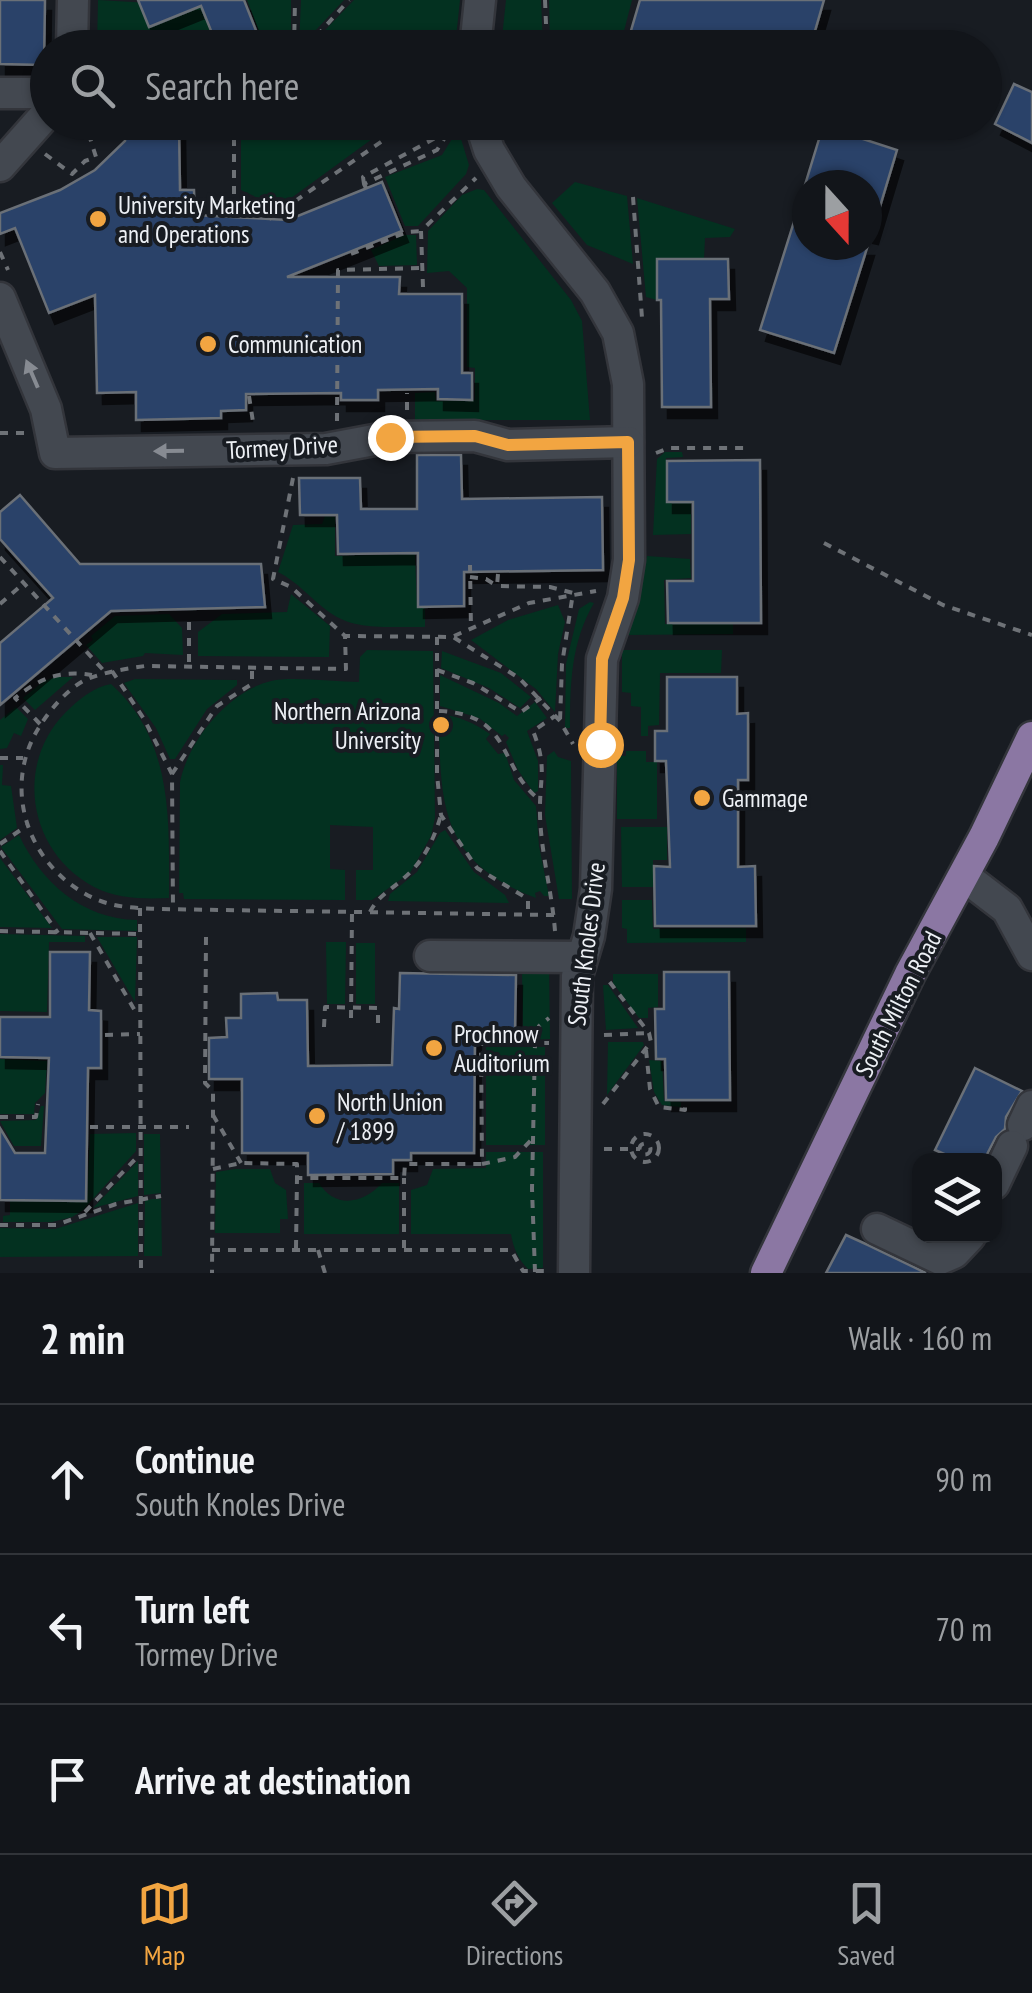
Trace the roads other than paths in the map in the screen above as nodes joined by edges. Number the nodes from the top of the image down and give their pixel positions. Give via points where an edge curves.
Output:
1 (72, 0) edge
2 (480, 0) edge
3 (72, 30) edge
4 (476, 30) edge
5 (0, 93) edge
6 (30, 93) edge
7 (30, 132) edge
8 (486, 140) edge
9 (0, 166) edge
10 (0, 298) edge
11 (639, 449) junction
12 (1032, 737) edge
13 (964, 876) junction
14 (1032, 954) edge
15 (430, 956) dead end
16 (569, 956) junction
17 (1022, 1126) edge
18 (1002, 1167) edge
19 (877, 1229) dead end
20 (963, 1243) edge
21 (562, 1267) edge
22 (766, 1273) edge

1 - 3 street
2 - 4 street
5 - 6 street
7 - 9 street
8 - 11 street, South Knoles Drive via 511,187 595,292 618,333
11 -> 10 street, Tormey Drive via 508,445 475,436 390,437 326,448 55,453 46,408
11 - 16 street, South Knoles Drive via 623,598 602,659 596,889 589,936
12 - 13 main road, South Milton Road
13 - 14 street via 1007,909
13 - 22 main road, South Milton Road
15 - 16 street
16 - 21 street, South Knoles Drive via 574,1038
17 - 18 street
19 - 20 street via 940,1259

